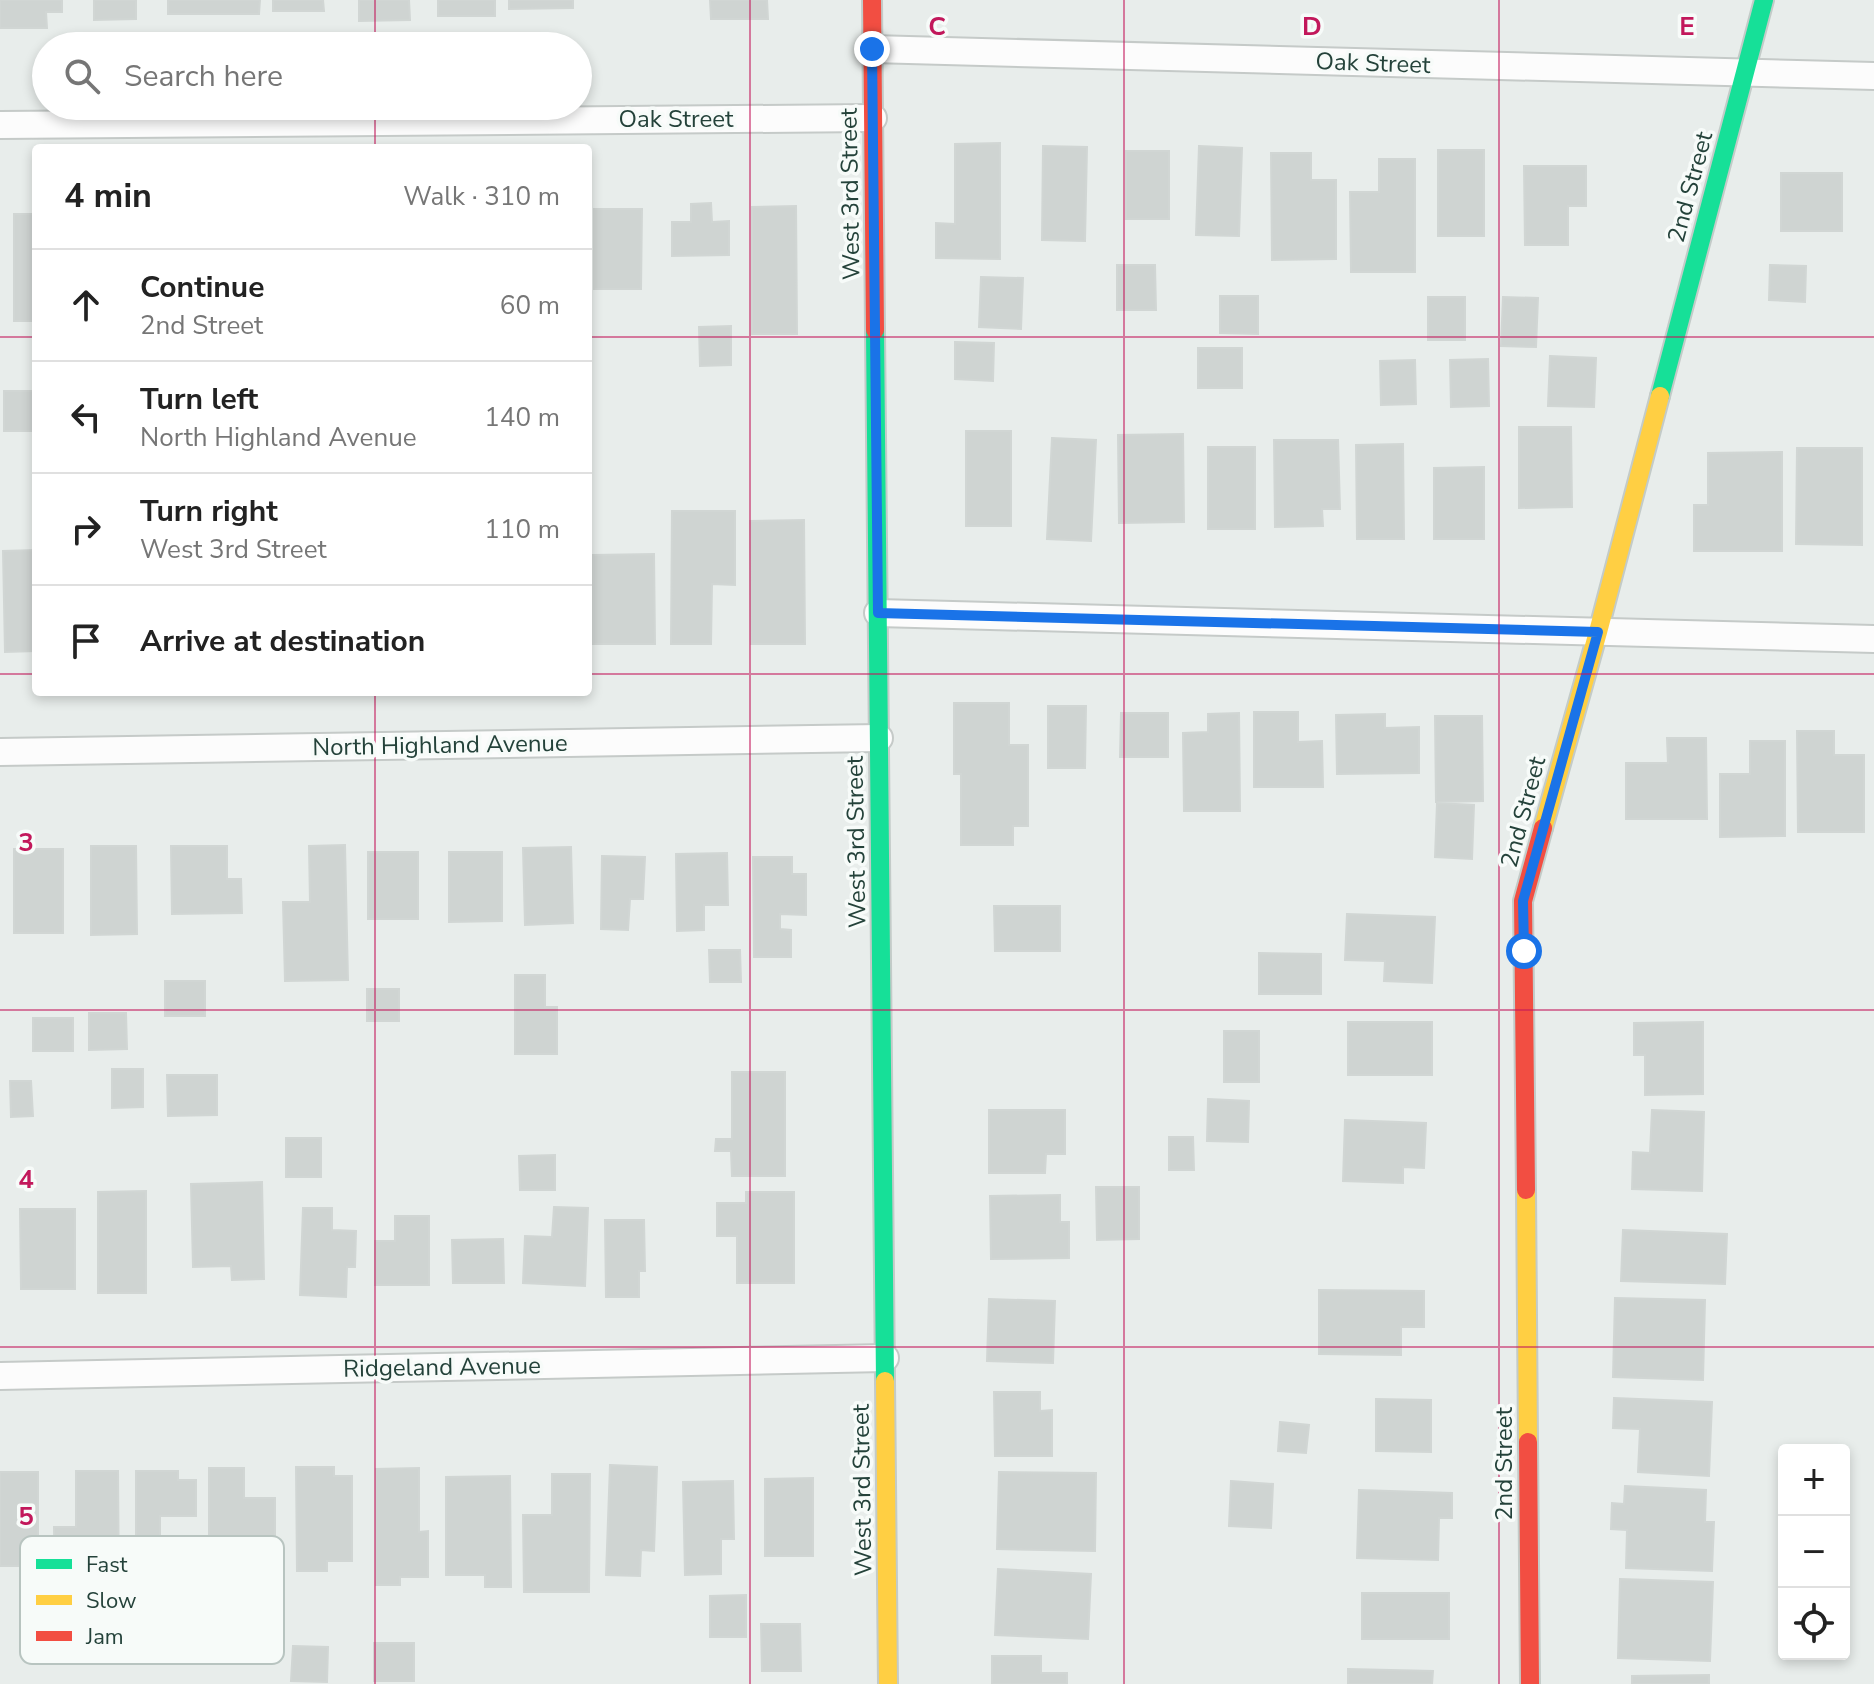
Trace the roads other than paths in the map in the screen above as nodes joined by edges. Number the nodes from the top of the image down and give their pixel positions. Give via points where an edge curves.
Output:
1 (872, 0) edge
2 (1764, 0) edge
3 (872, 49) junction
4 (1745, 72) junction
5 (1874, 76) edge
6 (873, 118) junction
7 (0, 125) edge
8 (878, 613) junction
9 (1598, 632) junction
10 (1874, 639) edge
11 (879, 738) junction
12 (0, 752) edge
13 (885, 1358) junction
14 (0, 1376) edge
15 (888, 1684) edge
16 (1530, 1684) edge

1 - 3 street, West 3rd Street
2 - 4 street, 2nd Street
3 - 4 street, Oak Street
3 - 6 street, West 3rd Street
4 - 5 street, Oak Street
4 - 9 street, 2nd Street
6 - 7 street, Oak Street
6 - 8 street, West 3rd Street
8 - 9 street
8 - 11 street, West 3rd Street
9 - 10 street
9 - 16 street, 2nd Street via 1523,901
11 - 12 street, North Highland Avenue
11 - 13 street, West 3rd Street
13 - 14 street, Ridgeland Avenue
13 - 15 street, West 3rd Street

